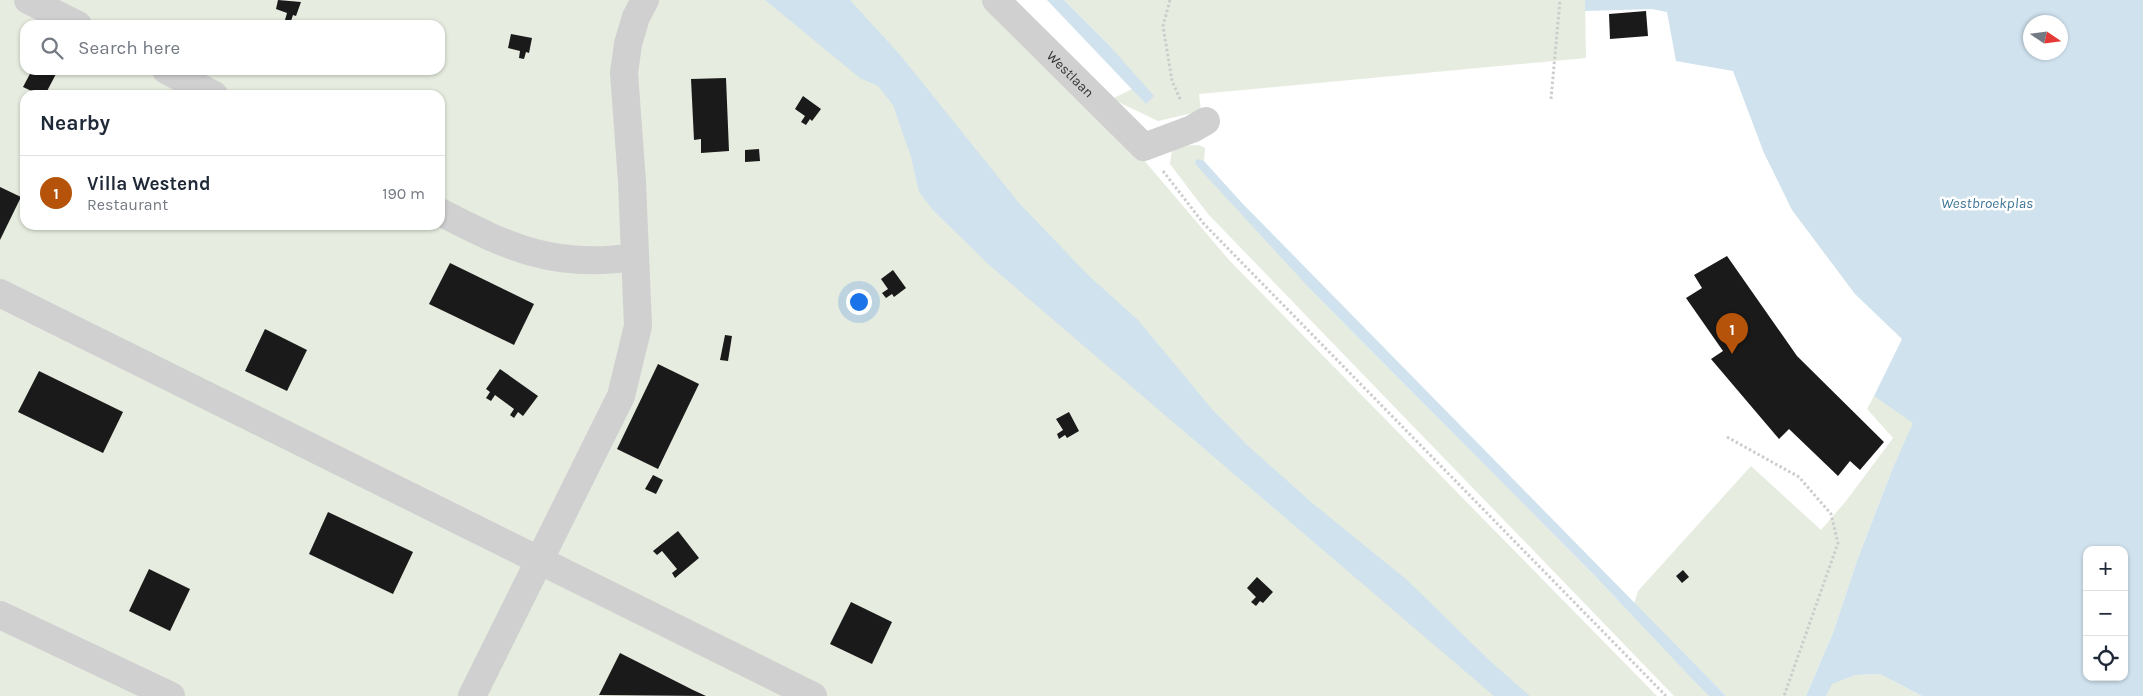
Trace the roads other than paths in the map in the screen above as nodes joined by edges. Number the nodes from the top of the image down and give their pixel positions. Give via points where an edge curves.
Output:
1 (28, 0) edge
2 (646, 0) edge
3 (996, 0) edge
4 (68, 20) edge
5 (176, 75) edge
6 (204, 90) edge
7 (1199, 125) road end
8 (445, 215) edge
9 (635, 258) junction
10 (0, 293) edge
11 (539, 560) junction
12 (0, 615) edge
13 (171, 696) edge
14 (472, 696) edge
15 (813, 696) edge

1 - 4 street
2 - 9 street via 636,17 624,73
3 - 7 street, Westlaan via 1144,147
5 - 6 street
8 - 9 street via 530,253 576,261
9 - 11 street via 638,326 621,396
10 - 11 street
11 - 14 street
11 - 15 street
12 - 13 street

